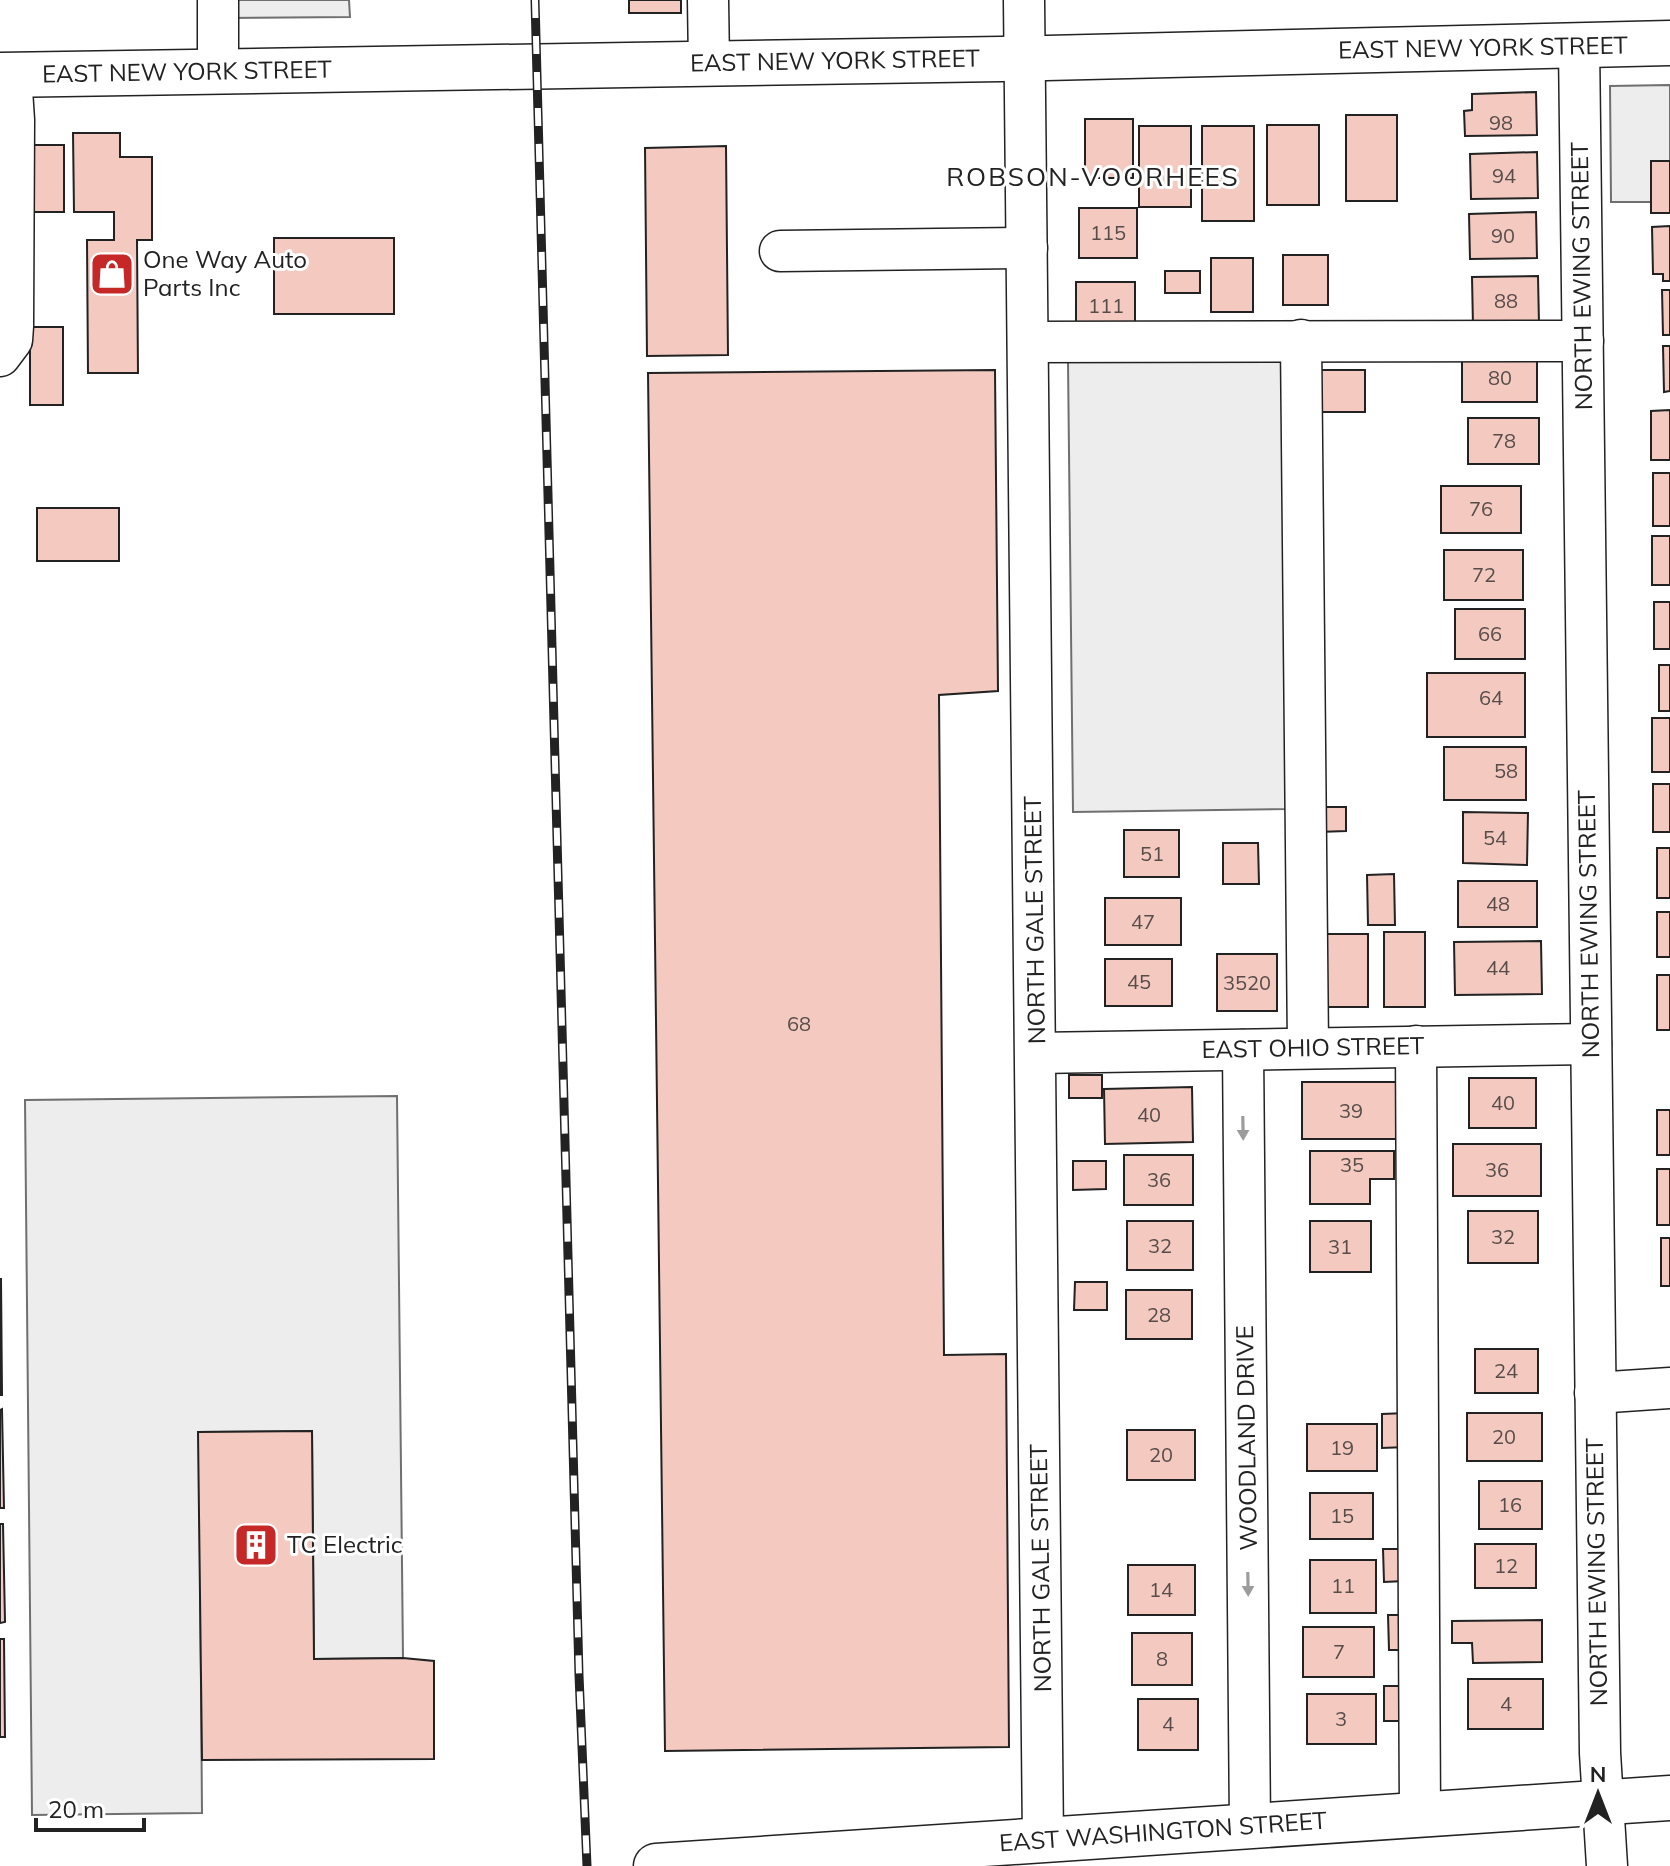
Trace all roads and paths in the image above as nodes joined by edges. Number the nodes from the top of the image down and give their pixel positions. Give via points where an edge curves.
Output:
1 (218, 0) edge
2 (708, 0) edge
3 (1024, 0) edge
4 (1670, 43) edge
5 (1579, 45) junction
6 (1025, 58) junction
7 (709, 63) junction
8 (218, 70) junction
9 (6, 75) edge
10 (1027, 248) junction
11 (780, 251) dead end
12 (1301, 340) junction
13 (1583, 341) junction
14 (1028, 342) junction
15 (0, 356) edge
16 (1591, 1044) junction
17 (1416, 1046) junction
18 (1308, 1048) junction
19 (1243, 1050) junction
20 (1036, 1053) junction
21 (1670, 1388) edge
22 (1595, 1393) junction
23 (1670, 1798) edge
24 (1601, 1802) junction
25 (1420, 1815) junction
26 (1250, 1826) junction
27 (1043, 1840) junction
28 (656, 1866) edge
29 (1607, 1866) edge

1 - 8 street
2 - 7 street
3 - 6 street, NORTH GALE STREET
4 - 5 main road, EAST NEW YORK STREET
5 - 6 main road, EAST NEW YORK STREET
5 - 13 street, NORTH EWING STREET
6 - 7 main road, EAST NEW YORK STREET
6 - 10 street, NORTH GALE STREET
7 - 8 main road, EAST NEW YORK STREET
8 - 9 main road, EAST NEW YORK STREET
9 - 15 street via 14,120 13,326 12,340
10 - 11 street
10 - 14 street, NORTH GALE STREET
12 - 13 street
12 - 14 street
12 - 18 street
13 - 16 street, NORTH EWING STREET
14 - 20 street, NORTH GALE STREET
16 - 17 street, EAST OHIO STREET
16 - 22 street, NORTH EWING STREET
17 - 18 street, EAST OHIO STREET
17 - 25 street
18 - 19 street, EAST OHIO STREET
19 - 20 street, EAST OHIO STREET
19 -> 26 street, WOODLAND DRIVE
20 - 27 street, NORTH GALE STREET
21 - 22 street
22 - 24 street, NORTH EWING STREET
23 - 24 main road, EAST WASHINGTON STREET
24 - 25 main road, EAST WASHINGTON STREET
24 - 29 street, NORTH EWING STREET
25 - 26 main road, EAST WASHINGTON STREET
26 - 27 main road, EAST WASHINGTON STREET
27 - 28 main road, EAST WASHINGTON STREET

